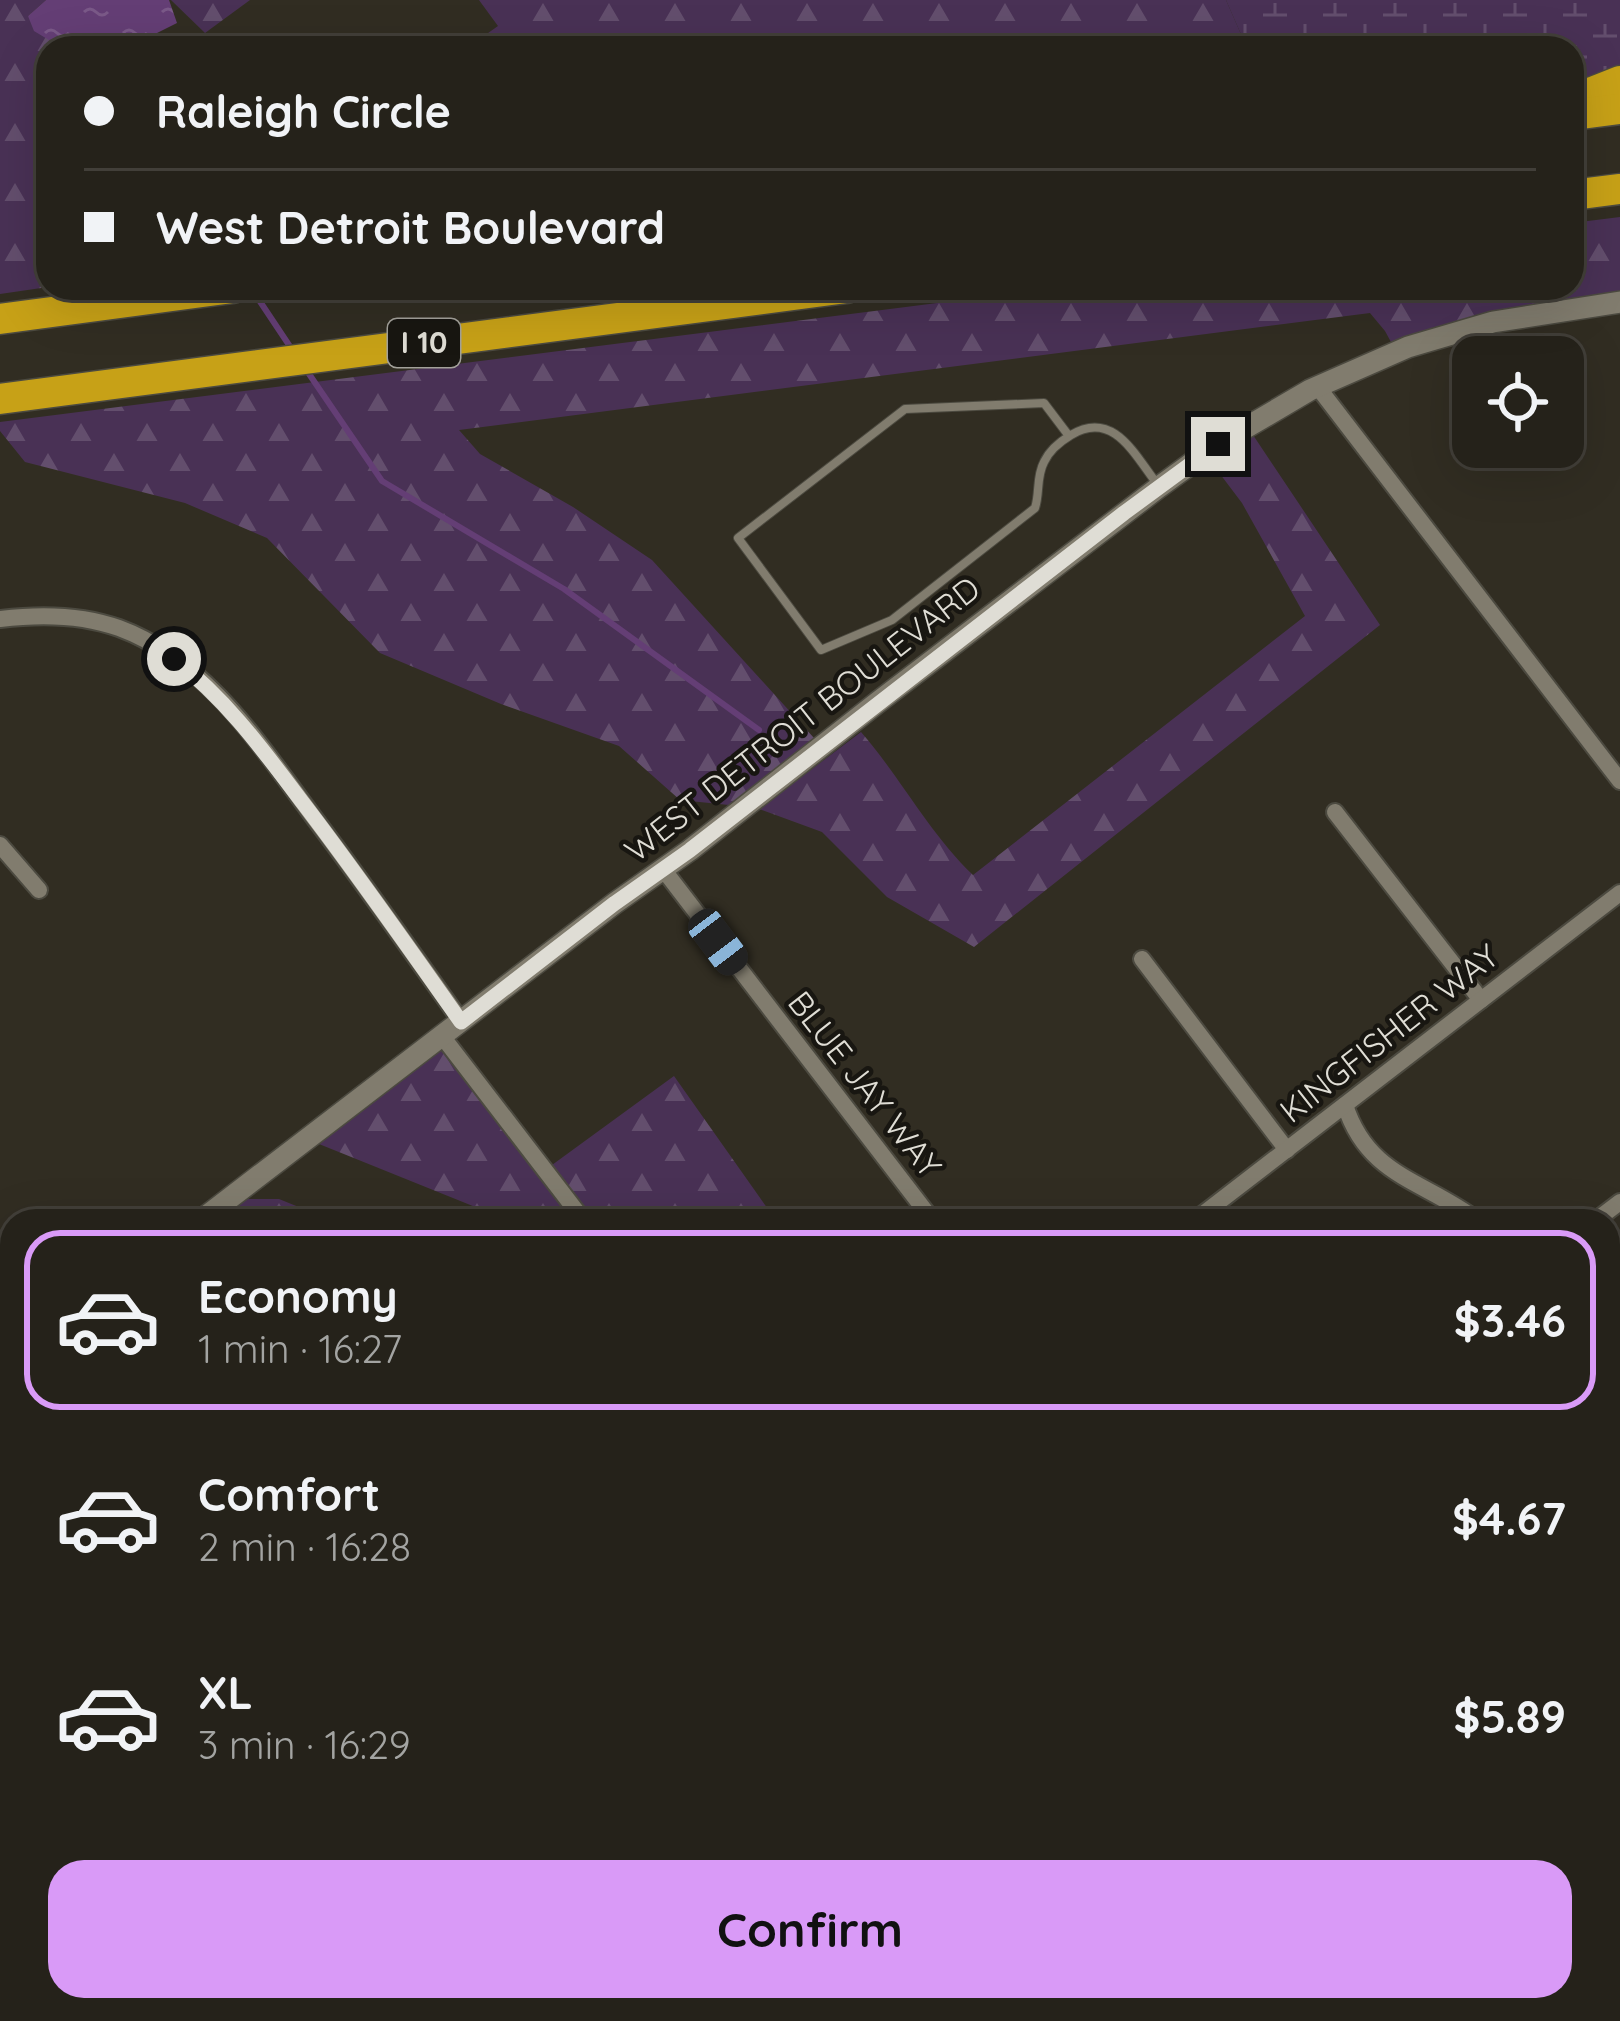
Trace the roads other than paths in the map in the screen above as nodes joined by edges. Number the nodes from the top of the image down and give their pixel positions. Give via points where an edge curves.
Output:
1 (1620, 81) edge
2 (1584, 95) edge
3 (1620, 109) edge
4 (1584, 114) edge
5 (1620, 189) edge
6 (1584, 194) edge
7 (143, 300) edge
8 (756, 300) edge
9 (1620, 302) edge
10 (0, 319) edge
11 (1317, 386) junction
12 (0, 399) edge
13 (1069, 436) junction
14 (1159, 487) junction
15 (0, 619) edge
16 (1620, 781) edge
17 (1335, 812) dead end
18 (0, 845) edge
19 (662, 869) junction
20 (39, 890) dead end
21 (1620, 893) edge
22 (1142, 959) dead end
23 (1481, 1000) junction
24 (461, 1022) junction
25 (442, 1036) junction
26 (1345, 1106) junction
27 (1287, 1150) junction
28 (216, 1209) edge
29 (575, 1209) edge
30 (924, 1209) edge
31 (1210, 1209) edge
32 (1461, 1209) edge

1 - 2 highway
3 - 4 highway
5 - 6 highway
7 - 10 highway
8 - 12 highway, I 10
9 - 11 street, WEST DETROIT BOULEVARD via 1457,331
11 - 14 street, WEST DETROIT BOULEVARD
11 - 16 street
13 - 13 lane via 1042,465 1035,508 892,620 821,650 738,538 905,410 1044,404
13 - 14 lane via 1111,429
14 - 19 street, WEST DETROIT BOULEVARD
15 - 24 street via 45,615 119,628 199,678 243,722
17 - 23 street
18 - 20 street
19 - 24 street, WEST DETROIT BOULEVARD
19 - 30 street, BLUE JAY WAY
21 - 23 street, KINGFISHER WAY
22 - 27 street
23 - 26 street, KINGFISHER WAY
24 - 25 street, WEST DETROIT BOULEVARD
25 - 28 street, WEST DETROIT BOULEVARD
25 - 29 street
26 - 27 street, KINGFISHER WAY
26 - 32 street via 1359,1139 1384,1165
27 - 31 street, KINGFISHER WAY

